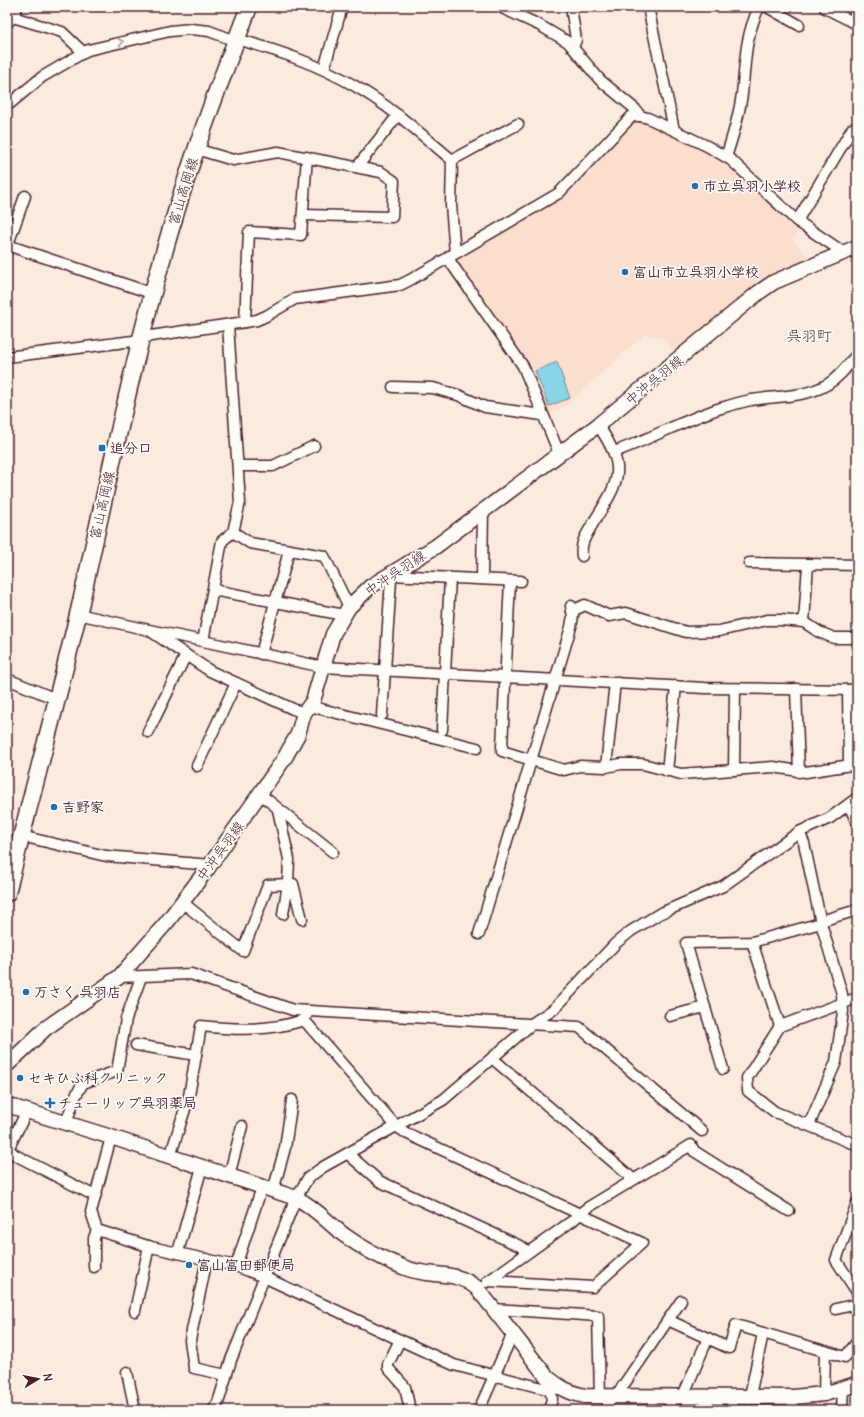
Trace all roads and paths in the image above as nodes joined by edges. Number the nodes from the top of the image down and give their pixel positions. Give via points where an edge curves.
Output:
1 (17, 7) edge
2 (249, 7) edge
3 (342, 7) edge
4 (500, 7) edge
5 (571, 7) edge
6 (648, 7) edge
7 (759, 7) edge
8 (767, 7) edge
9 (825, 8) dead end
10 (10, 20) edge
11 (857, 24) edge
12 (799, 25) dead end
13 (236, 40) junction
14 (573, 47) junction
15 (84, 53) junction
16 (324, 69) junction
17 (7, 106) edge
18 (398, 115) junction
19 (640, 116) junction
20 (518, 124) dead end
21 (857, 127) edge
22 (674, 130) junction
23 (196, 149) junction
24 (307, 157) junction
25 (726, 157) junction
26 (452, 160) junction
27 (357, 167) junction
28 (25, 196) dead end
29 (303, 215) junction
30 (797, 221) junction
31 (7, 246) edge
32 (857, 247) edge
33 (843, 252) junction
34 (452, 254) junction
35 (154, 294) junction
36 (245, 322) junction
37 (228, 325) junction
38 (142, 338) junction
39 (857, 354) edge
40 (7, 358) edge
41 (393, 387) dead end
42 (542, 415) junction
43 (598, 425) junction
44 (314, 446) dead end
45 (614, 452) junction
46 (559, 454) junction
47 (238, 466) junction
48 (483, 510) junction
49 (233, 532) junction
50 (290, 551) junction
51 (582, 556) dead end
52 (749, 563) dead end
53 (808, 564) junction
54 (857, 565) edge
55 (388, 575) junction
56 (450, 578) junction
57 (482, 579) junction
58 (510, 580) junction
59 (521, 581) dead end
60 (213, 590) junction
61 (275, 602) junction
62 (346, 611) junction
63 (78, 614) junction
64 (804, 622) junction
65 (149, 630) junction
66 (857, 638) edge
67 (203, 641) junction
68 (261, 654) junction
69 (186, 655) junction
70 (323, 667) junction
71 (385, 670) junction
72 (445, 673) junction
73 (506, 677) junction
74 (7, 679) edge
75 (556, 679) junction
76 (615, 682) junction
77 (236, 683) junction
78 (676, 686) junction
79 (735, 689) junction
80 (796, 689) junction
81 (853, 690) edge
82 (56, 699) junction
83 (306, 709) junction
84 (382, 715) dead end
85 (442, 730) dead end
86 (148, 732) dead end
87 (478, 748) dead end
88 (532, 760) junction
89 (853, 764) edge
90 (197, 766) dead end
91 (606, 767) junction
92 (734, 770) junction
93 (667, 771) junction
94 (799, 772) junction
95 (260, 794) junction
96 (857, 798) edge
97 (849, 805) junction
98 (278, 810) junction
99 (857, 823) edge
100 (799, 832) junction
101 (21, 836) junction
102 (333, 852) dead end
103 (211, 865) junction
104 (288, 884) junction
105 (7, 893) edge
106 (182, 902) junction
107 (857, 910) edge
108 (283, 914) dead end
109 (302, 919) dead end
110 (821, 922) junction
111 (479, 934) dead end
112 (752, 942) junction
113 (141, 977) junction
114 (119, 978) junction
115 (857, 998) edge
116 (843, 1002) junction
117 (705, 1007) junction
118 (306, 1015) junction
119 (670, 1016) dead end
120 (533, 1023) junction
121 (780, 1026) junction
122 (136, 1045) dead end
123 (196, 1055) junction
124 (492, 1058) junction
125 (7, 1065) edge
126 (723, 1069) dead end
127 (292, 1100) dead end
128 (7, 1105) edge
129 (27, 1111) junction
130 (66, 1123) junction
131 (808, 1125) junction
132 (242, 1126) dead end
133 (396, 1126) junction
134 (702, 1131) dead end
135 (111, 1137) junction
136 (857, 1145) edge
137 (348, 1154) junction
138 (170, 1157) junction
139 (202, 1167) junction
140 (229, 1176) junction
141 (633, 1179) junction
142 (267, 1189) junction
143 (95, 1196) junction
144 (296, 1198) junction
145 (857, 1203) edge
146 (789, 1211) dead end
147 (579, 1214) junction
148 (97, 1230) junction
149 (149, 1246) junction
150 (178, 1252) junction
151 (528, 1252) junction
152 (207, 1259) junction
153 (236, 1266) junction
154 (94, 1267) dead end
155 (264, 1277) junction
156 (483, 1285) junction
157 (857, 1292) edge
158 (681, 1300) dead end
159 (857, 1304) edge
160 (494, 1309) junction
161 (836, 1309) dead end
162 (135, 1310) dead end
163 (668, 1320) junction
164 (513, 1333) junction
165 (763, 1333) junction
166 (708, 1338) junction
167 (400, 1340) junction
168 (857, 1342) edge
169 (825, 1351) junction
170 (127, 1372) dead end
171 (226, 1375) junction
172 (494, 1375) junction
173 (857, 1384) edge
174 (843, 1388) junction
175 (555, 1389) junction
176 (824, 1394) junction
177 (677, 1396) junction
178 (750, 1396) junction
179 (608, 1400) edge
180 (732, 1403) edge
181 (793, 1403) edge
182 (135, 1410) edge
183 (213, 1410) edge
184 (410, 1410) edge
185 (479, 1410) edge
186 (549, 1410) edge
187 (670, 1410) edge
188 (842, 1410) edge

1 - 10 street
2 - 13 main road, 富山高岡線
3 - 16 street
4 - 14 street via 558,34
5 - 14 street via 576,40
6 - 22 street
7 - 25 street via 746,40 740,108
8 - 12 street
9 - 11 street
10 - 15 street via 62,32
15 -> 13 street via 177,30 209,31
13 - 16 street via 292,55
13 - 23 main road, 富山高岡線
14 - 19 street via 600,80
15 - 17 street via 42,77
16 - 18 street via 357,86
18 - 26 street
18 - 27 street
19 - 22 street
19 - 34 street via 632,116 626,121 559,193
20 - 26 street
21 - 30 street via 852,129
22 - 25 street
23 - 24 street via 233,160 278,152
23 - 35 main road, 富山高岡線
24 - 27 street
24 - 29 street
25 - 30 street
26 - 34 street
27 - 29 street via 381,172 394,181 392,217
28 - 31 street
29 - 36 street via 301,235 249,232
30 - 33 street
31 - 35 street
32 - 33 main road, 中沖呉羽線
33 - 43 main road, 中沖呉羽線 via 774,282 758,293
34 - 36 street via 400,285 295,298 266,316
34 - 42 street via 451,263 523,366
35 - 38 main road, 富山高岡線
36 - 37 street
37 - 38 street
37 - 47 street
38 - 40 street
38 - 63 main road, 富山高岡線
39 - 45 street via 844,371 820,388 807,393 749,400 720,408
41 - 42 street via 433,388 458,395 485,407
42 - 46 street
43 - 45 street
43 - 46 main road, 中沖呉羽線
44 - 47 street via 272,466
45 - 51 street via 618,469 617,478 582,542
46 - 48 main road, 中沖呉羽線
47 - 49 street via 240,502
48 - 55 main road, 中沖呉羽線 via 435,547
48 - 57 street
49 - 50 street via 250,543
49 - 60 street via 222,541
50 - 61 street
50 - 62 street via 324,556
52 - 53 street
53 - 54 street
53 - 64 street
55 - 56 street
55 - 62 main road, 中沖呉羽線 via 371,586
55 - 71 street via 391,580
56 - 57 street
56 - 72 street
57 - 58 street
58 - 59 street
58 - 73 street
60 - 61 street
60 - 67 street
61 - 62 street
61 - 68 street
62 - 70 main road, 中沖呉羽線 via 332,634
63 - 65 street
63 - 82 main road, 富山高岡線
64 - 66 street via 825,635 843,639
64 - 75 street via 767,620 725,630 694,633 626,613 610,616 585,606 571,608 571,627
65 - 67 street
65 - 69 street
67 - 68 street
68 - 70 street
69 - 77 street via 210,671
69 - 86 street
70 - 71 street
70 - 83 main road, 中沖呉羽線 via 313,701
71 - 72 street
71 - 84 street
72 - 73 street
72 - 85 street
73 - 75 street
73 - 88 street via 502,749
74 - 82 street
75 - 76 street
75 - 88 street
76 - 78 street
76 - 91 street
77 - 83 street
77 - 90 street
78 - 79 street
78 - 93 street
79 - 80 street
79 - 92 street
80 - 81 street
80 - 94 street
81 - 89 street
82 - 101 main road, 富山高岡線
83 - 87 street
83 - 95 main road, 中沖呉羽線 via 298,734
88 - 91 street via 564,770 580,766
88 - 111 street
89 - 94 street
91 - 93 street via 643,764
92 - 93 street via 681,774
92 - 94 street via 773,767
95 - 98 street
95 - 103 main road, 中沖呉羽線
96 - 97 street
97 - 99 street
97 - 100 street via 830,818
98 - 102 street
98 - 104 street via 289,859
100 - 110 street via 804,843
100 - 120 street via 722,886 659,914 631,931 616,943 554,1009
101 - 103 street via 106,856
101 - 105 main road, 富山高岡線
103 - 106 main road, 中沖呉羽線
104 - 106 street via 268,885 244,951
104 - 108 street
104 - 109 street via 293,884
106 - 114 main road, 中沖呉羽線
107 - 110 street
110 - 112 street
110 - 116 street
112 - 117 street via 686,944
112 - 121 street
113 - 114 street
113 - 118 street via 191,974
113 - 130 street via 126,1018 117,1071 83,1083
114 - 125 main road, 中沖呉羽線 via 46,1028
115 - 116 street
116 - 121 street
116 - 131 street via 836,1062
117 - 119 street
117 - 126 street
118 - 120 street
118 - 123 street via 286,1026 260,1029 201,1026
118 - 133 street
120 - 124 street
120 - 134 street via 579,1027
121 - 131 street via 747,1078 748,1091 775,1112
122 - 123 street
123 - 138 street via 189,1096
124 - 133 street via 443,1100
124 - 141 street
127 - 142 street via 285,1148
128 - 129 main road
129 - 130 main road
129 - 143 street via 8,1149
130 - 135 main road
131 - 136 street
132 - 140 street
133 - 137 street
133 - 147 street
135 - 138 main road
135 - 143 street
137 - 144 street via 308,1178
137 - 151 street via 379,1181
138 - 139 main road
139 - 140 main road
139 - 150 street
140 - 142 main road
141 - 146 street via 691,1145 694,1151
141 - 147 street
142 - 144 main road
142 - 153 street
143 - 148 street via 91,1212
144 - 155 street
144 - 156 main road via 318,1212 344,1235 402,1267 423,1274 458,1276
145 - 157 street via 836,1260
147 - 151 street
147 - 156 street via 642,1243 593,1287
148 - 149 street
148 - 154 street via 94,1238
149 - 150 street
149 - 162 street
150 - 152 street
151 - 156 street
152 - 153 street
152 - 171 street via 190,1340 194,1368
153 - 155 street
155 - 167 street
155 - 171 street
156 - 160 main road
158 - 163 street
159 - 161 street
160 - 164 main road
160 - 179 street via 598,1316
163 - 166 street
163 - 179 street
164 - 172 street
164 - 175 main road
165 - 166 street via 736,1326 729,1348
165 - 169 street
165 - 178 street
166 - 177 street
167 - 172 street via 454,1365
167 - 184 street via 388,1368 405,1387
168 - 169 street via 846,1357
169 - 176 street
170 - 182 street
171 - 183 street via 218,1404
172 - 175 street
172 - 185 street
173 - 174 main road
174 - 176 main road
174 - 188 street
175 - 179 main road
175 - 186 street
176 - 181 main road
177 - 179 main road
177 - 180 main road
177 - 187 street
178 - 180 main road
178 - 181 main road

